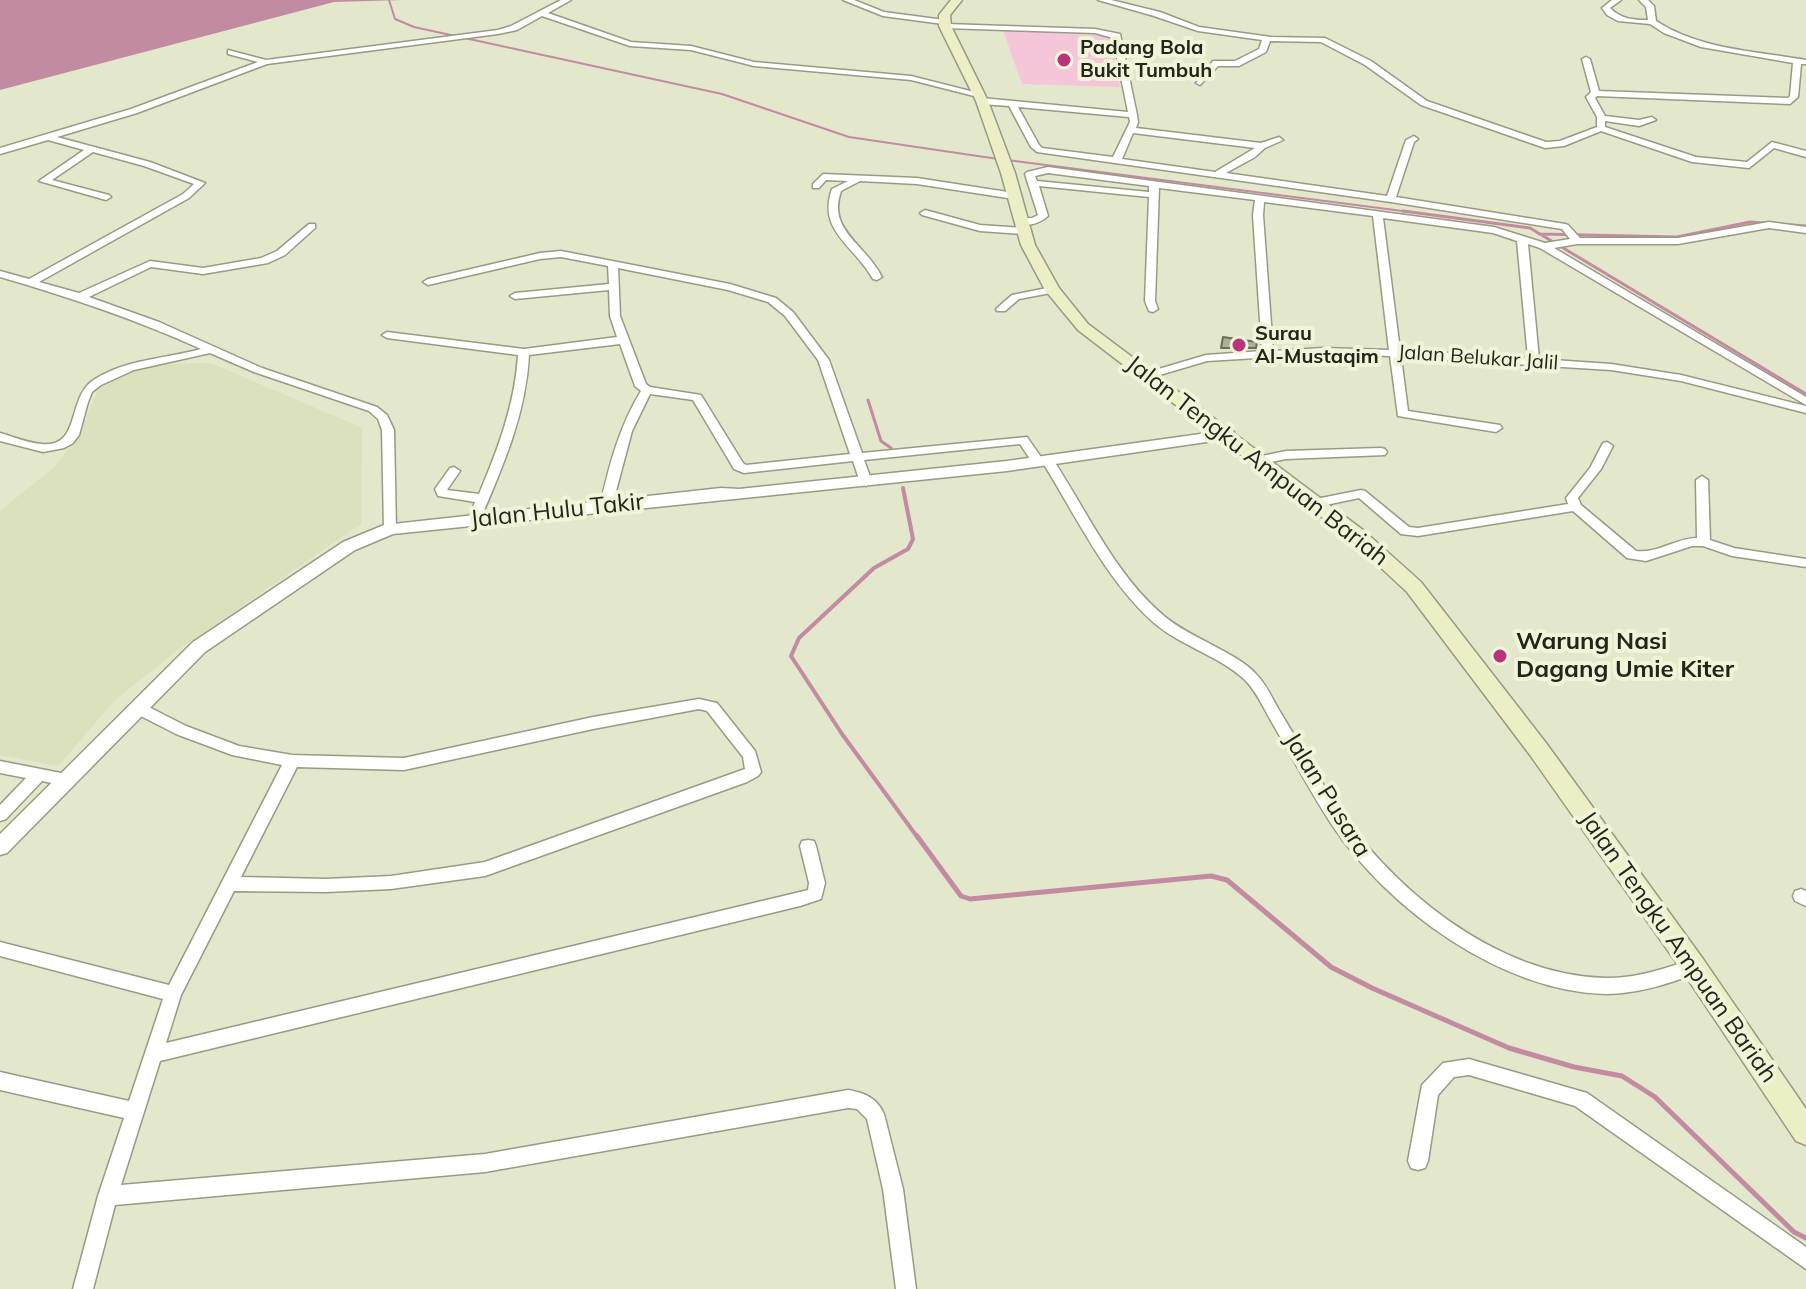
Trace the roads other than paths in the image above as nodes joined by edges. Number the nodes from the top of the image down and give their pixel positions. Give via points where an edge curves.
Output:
1 (567, 0) edge
2 (847, 0) edge
3 (957, 0) edge
4 (1102, 0) edge
5 (1617, 0) edge
6 (1643, 0) edge
7 (540, 13) junction
8 (1652, 22) junction
9 (944, 24) junction
10 (1267, 38) junction
11 (231, 52) dead end
12 (1586, 59) dead end
13 (1802, 61) edge
14 (266, 62) junction
15 (1200, 83) dead end
16 (1595, 93) junction
17 (980, 97) junction
18 (1012, 104) junction
19 (1133, 115) junction
20 (1652, 120) dead end
21 (1601, 123) junction
22 (1131, 130) junction
23 (47, 137) junction
24 (1414, 139) dead end
25 (1279, 140) dead end
26 (1262, 146) junction
27 (93, 148) junction
28 (0, 151) edge
29 (1806, 154) edge
30 (1116, 161) junction
31 (1218, 174) junction
32 (859, 179) junction
33 (816, 186) dead end
34 (1153, 190) junction
35 (1014, 196) junction
36 (106, 197) dead end
37 (1260, 198) junction
38 (1391, 199) junction
39 (925, 213) dead end
40 (1378, 214) junction
41 (312, 226) dead end
42 (1022, 226) junction
43 (1806, 230) edge
44 (1522, 238) junction
45 (1572, 238) junction
46 (1546, 246) junction
47 (613, 265) junction
48 (0, 274) edge
49 (877, 277) dead end
50 (428, 282) dead end
51 (30, 283) junction
52 (612, 287) junction
53 (1052, 290) junction
54 (515, 296) dead end
55 (80, 297) junction
56 (1001, 309) dead end
57 (1153, 309) dead end
58 (387, 335) dead end
59 (623, 340) junction
60 (211, 349) junction
61 (524, 352) junction
62 (1268, 353) junction
63 (1396, 353) junction
64 (1534, 361) junction
65 (1149, 375) junction
66 (647, 390) junction
67 (1806, 402) edge
68 (1806, 410) edge
69 (1496, 428) dead end
70 (1229, 435) junction
71 (0, 437) edge
72 (1607, 446) dead end
73 (1381, 452) dead end
74 (1261, 460) junction
75 (1043, 461) junction
76 (862, 470) junction
77 (454, 471) dead end
78 (1702, 480) dead end
79 (483, 499) junction
80 (1316, 503) junction
81 (606, 506) junction
82 (1576, 507) junction
83 (474, 520) junction
84 (390, 529) junction
85 (1704, 542) junction
86 (1806, 563) edge
87 (138, 708) junction
88 (292, 761) junction
89 (0, 767) edge
90 (39, 775) junction
91 (66, 780) junction
92 (0, 815) edge
93 (808, 846) dead end
94 (0, 847) edge
95 (232, 884) junction
96 (0, 949) edge
97 (1694, 967) junction
98 (173, 994) junction
99 (152, 1055) junction
100 (0, 1081) edge
101 (134, 1111) junction
102 (1806, 1132) edge
103 (1418, 1161) dead end
104 (108, 1196) junction
105 (1806, 1259) edge
106 (83, 1289) edge
107 (906, 1289) edge

1 - 7 street
2 - 9 street via 883,14
3 - 9 main road via 944,15
4 - 10 street via 1198,29
5 - 8 street via 1606,8 1610,15
6 - 8 street via 1650,6
7 - 14 street via 514,28 487,34
7 - 17 street via 630,44 691,48 754,64 911,78
8 - 13 street via 1698,42
9 - 17 main road, Jalan Tengku Ampuan Bariah
9 - 19 street via 1113,33
10 - 15 street via 1263,50 1236,64 1216,63
10 - 21 street via 1322,40 1368,63 1424,103 1545,145 1561,144
11 - 14 street
12 - 16 street
13 - 16 street via 1794,97 1786,101
14 - 23 street
16 - 21 street via 1590,97
17 - 18 street
17 - 35 main road, Jalan Tengku Ampuan Bariah
18 - 19 street
18 - 30 street via 1040,150
19 - 22 street
20 - 21 street
21 - 29 street via 1700,161 1749,165 1772,145
22 - 26 street
22 - 30 street
23 - 27 street
23 - 28 street
24 - 38 street
25 - 26 street
26 - 31 street
27 - 36 street via 44,181
27 - 51 street via 200,183 186,196
30 - 31 street
31 - 38 street
32 - 33 street via 823,177
32 - 35 street via 927,182
32 - 49 street via 837,189 831,213
34 - 37 street
34 - 42 street via 1048,170 1032,172 1043,216
34 - 57 street
35 - 42 main road, Jalan Tengku Ampuan Bariah
37 - 40 street
37 - 62 street
38 - 45 street via 1545,223
39 - 42 street via 980,228
40 - 44 street
40 - 63 street
41 - 55 street via 264,261 203,271 150,264
42 - 53 main road, Jalan Tengku Ampuan Bariah
43 - 45 street via 1769,225 1686,240
44 - 46 street
44 - 64 street
45 - 46 street
46 - 67 street
47 - 50 street via 552,254
47 - 52 street
47 - 76 street via 730,287 789,314 823,360
48 - 51 street
51 - 55 street
52 - 54 street
52 - 59 street
53 - 56 street via 1016,297
53 - 65 main road, Jalan Tengku Ampuan Bariah via 1083,327
55 - 60 street
58 - 61 street
59 - 61 street
59 - 66 street
60 - 71 street via 105,377 86,393 75,432 61,444 45,449
60 - 84 street via 383,417 388,430
61 - 79 street via 506,440
62 - 63 street, Jalan Belukar Jalil
62 - 65 street, Jalan Belukar Jalil via 1206,358
63 - 64 street, Jalan Belukar Jalil
63 - 69 street via 1402,414
64 - 68 street, Jalan Belukar Jalil via 1681,378
65 - 70 main road, Jalan Tengku Ampuan Bariah
66 - 76 street via 697,397 744,469
66 - 81 street via 620,444
70 - 74 main road, Jalan Tengku Ampuan Bariah
70 - 75 street, Jalan Hulu Takir
72 - 82 street via 1572,498
73 - 74 street
74 - 80 main road, Jalan Tengku Ampuan Bariah
75 - 76 street, Jalan Hulu Takir
75 - 76 street, Jalan Pusara via 1023,440
75 - 97 street, Jalan Pusara via 1146,605 1173,630 1251,677 1352,841 1381,876 1423,910 1517,966 1565,981 1604,986 1644,982
76 - 81 street, Jalan Hulu Takir via 739,494
77 - 79 street via 442,493
78 - 85 street
79 - 83 street
80 - 82 street via 1361,494 1406,531 1418,532
80 - 97 main road, Jalan Tengku Ampuan Bariah via 1395,568 1446,626
81 - 83 street, Jalan Hulu Takir
82 - 85 street via 1632,555 1646,557
83 - 84 street, Jalan Hulu Takir
84 - 87 street, Jalan Hulu Takir via 349,546 199,647
85 - 86 street via 1732,552
87 - 88 street via 237,751
87 - 91 street, Jalan Hulu Takir
88 - 95 street
88 - 95 street via 404,764 699,704 712,707 750,755 753,772 472,872 330,885
89 - 90 street
90 - 91 street
90 - 92 street
91 - 94 street, Jalan Hulu Takir
93 - 99 street via 817,883 815,894 800,899
95 - 98 street
96 - 98 street
97 - 102 main road, Jalan Tengku Ampuan Bariah
98 - 99 street
99 - 101 street
100 - 101 street
101 - 104 street
103 - 105 street via 1429,1091 1449,1069 1483,1070 1580,1099
104 - 106 street
104 - 107 street via 485,1163 848,1099 862,1101 875,1114 893,1189

